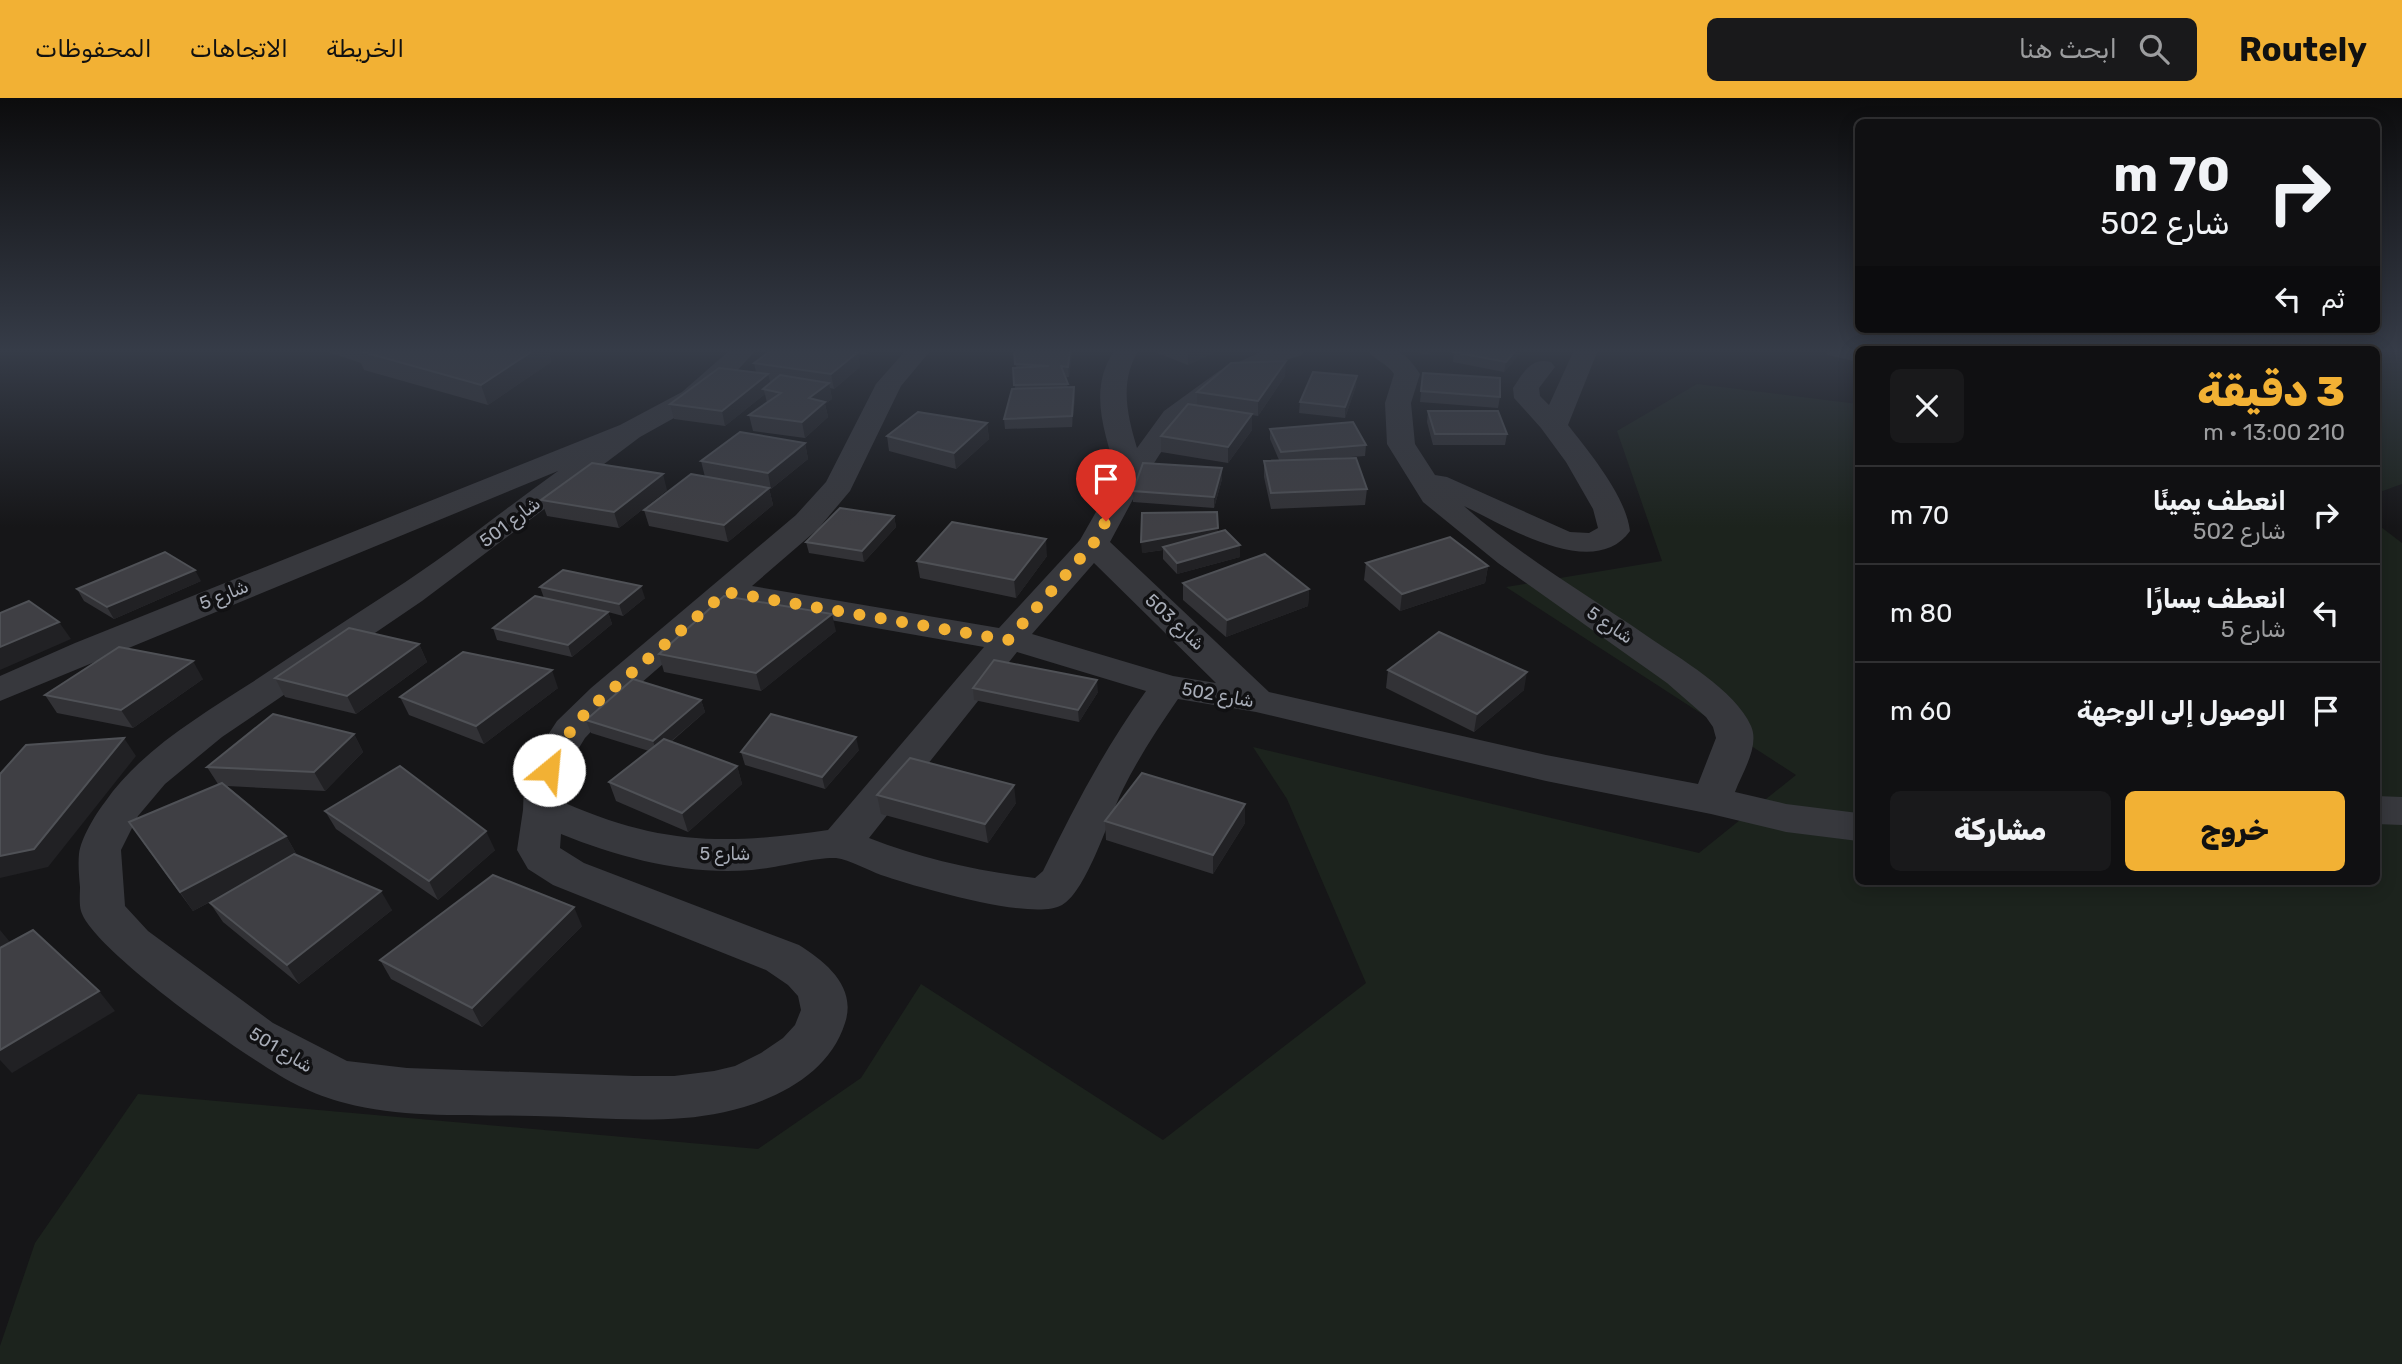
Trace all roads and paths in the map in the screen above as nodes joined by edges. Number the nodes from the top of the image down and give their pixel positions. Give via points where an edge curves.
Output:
1 (671, 409) edge
2 (877, 409) edge
3 (1115, 409) edge
4 (1183, 409) edge
5 (1398, 409) edge
6 (1538, 409) edge
7 (1560, 409) edge
8 (1553, 425) junction
9 (630, 432) junction
10 (1132, 475) junction
11 (1422, 476) junction
12 (1093, 544) junction
13 (726, 592) junction
14 (1008, 640) junction
15 (1168, 686) junction
16 (0, 690) edge
17 (1256, 701) junction
18 (1711, 800) junction
19 (544, 810) junction
20 (2380, 810) edge
21 (2402, 811) edge
22 (1855, 827) edge
23 (841, 843) junction

1 - 9 street, شارع 5
2 - 13 street via 839,485 807,522
3 - 10 street
4 - 10 street
5 - 11 street, شارع 5 via 1401,444
6 - 8 street
7 - 8 street
8 - 11 street via 1613,514 1614,531 1596,542 1562,539
9 - 16 street, شارع 5 via 88,650
9 - 19 street, شارع 501 via 410,594 208,728 151,775 121,809 100,850 103,911 132,943 256,1037 316,1071 346,1082 383,1088 665,1097 732,1088 776,1069 816,1035 825,1006 807,972 786,958 556,869 538,850
10 - 12 street
11 - 18 street, شارع 5 via 1434,496 1462,521 1642,646 1719,709 1735,738
12 - 14 street
12 - 17 street, شارع 503
13 - 14 street, شارع 502
13 - 19 street via 571,730 544,783
14 - 15 street, شارع 502
14 - 23 street
15 - 17 street, شارع 502
15 - 23 street via 1102,790 1062,880 1046,894 932,875
17 - 18 street, شارع 502 via 1546,768
18 - 22 street via 1786,818
19 - 23 street, شارع 5 via 603,836 661,852 751,855
20 - 21 street

